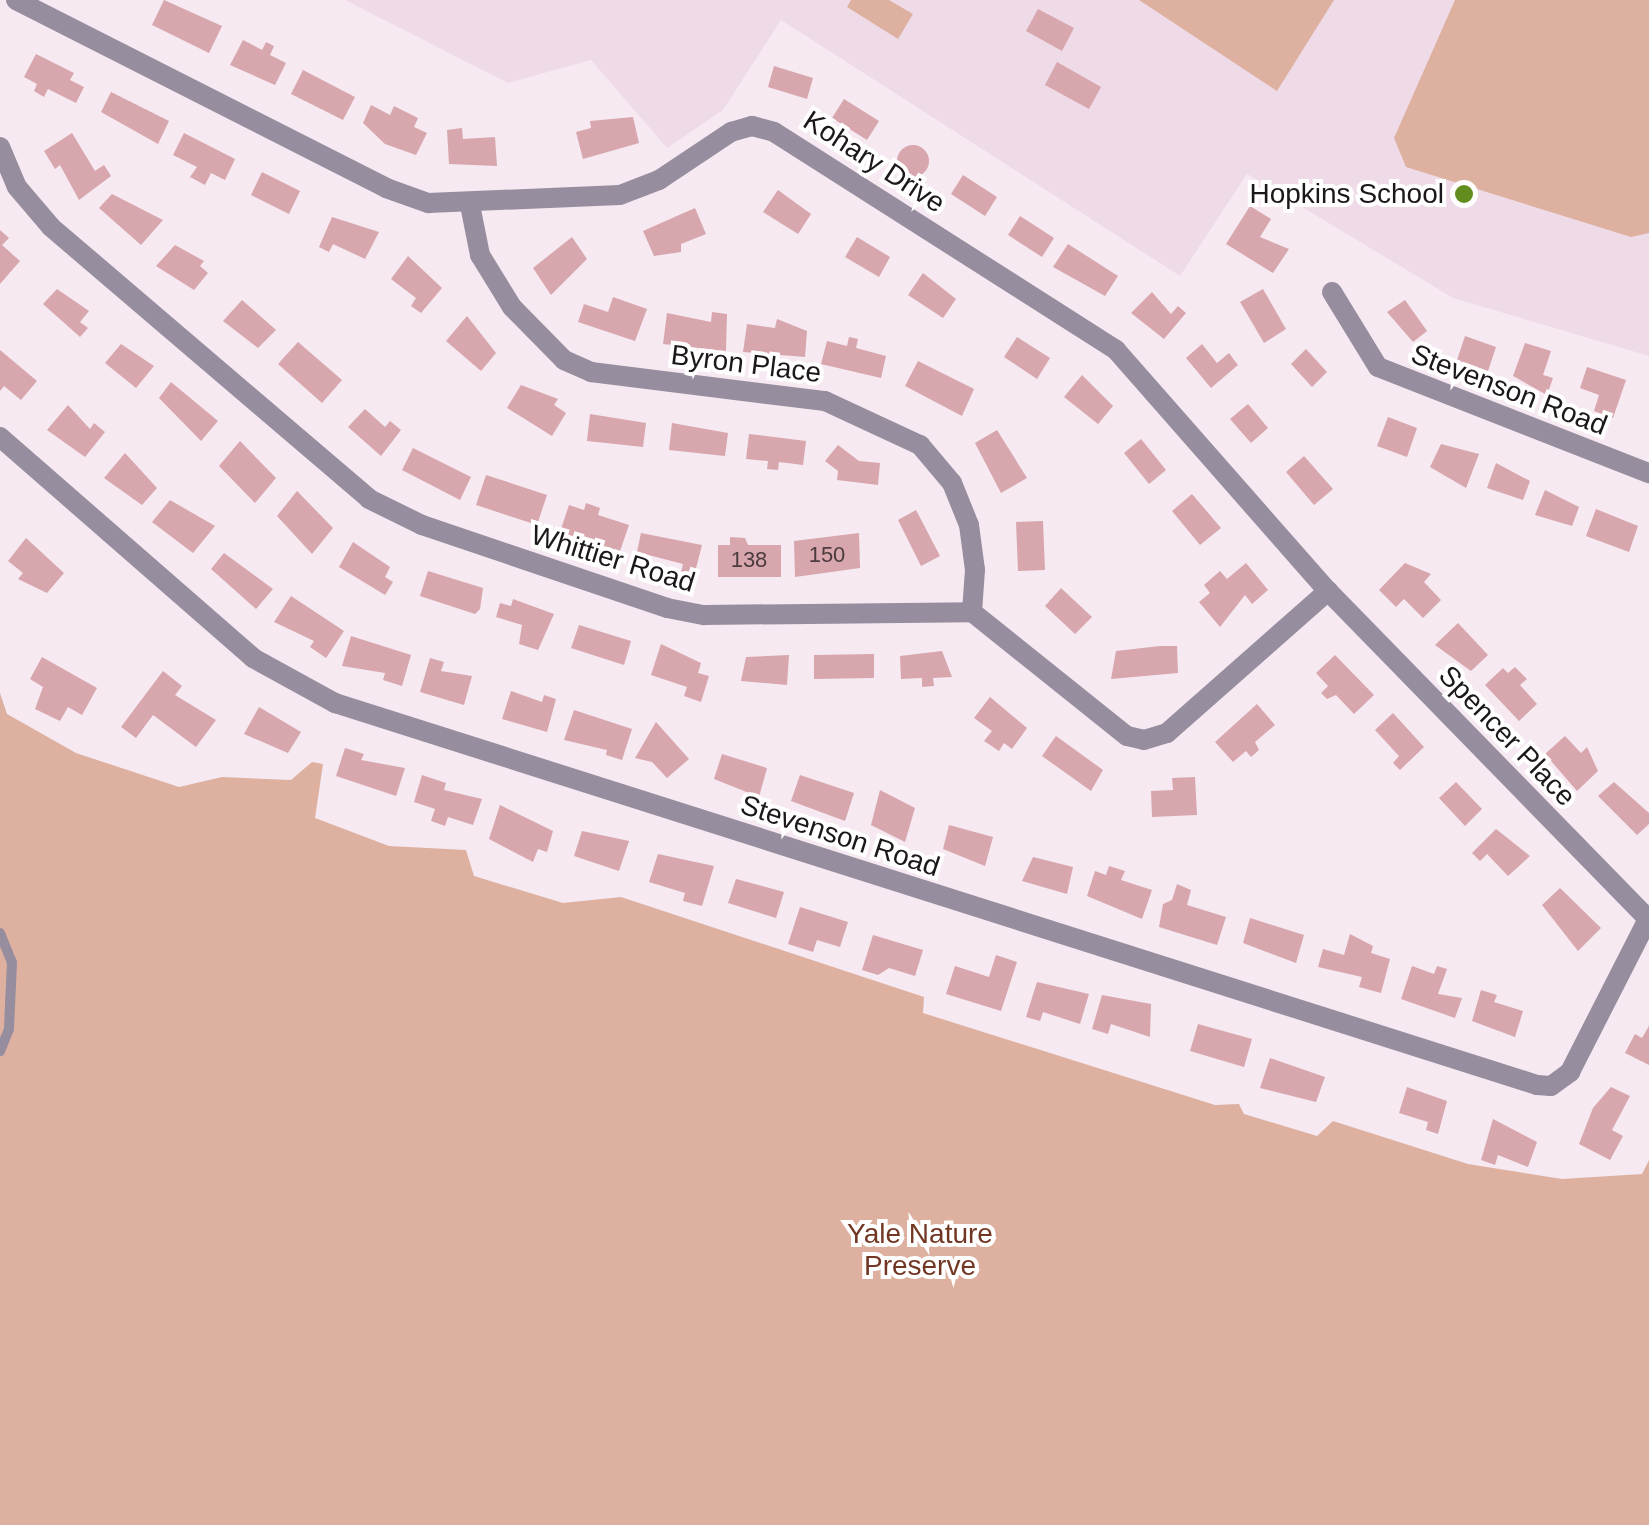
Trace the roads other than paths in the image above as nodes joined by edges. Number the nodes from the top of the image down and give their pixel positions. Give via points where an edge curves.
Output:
1 (16, 0) edge
2 (0, 147) edge
3 (470, 205) junction
4 (1332, 292) dead end
5 (0, 437) edge
6 (1649, 472) edge
7 (1328, 591) junction
8 (972, 612) junction
9 (1649, 918) edge
10 (0, 933) edge
11 (0, 1051) edge

1 - 3 street, Kohary Drive via 386,188 428,203
2 - 8 street, Whittier Road via 18,187 51,227 390,512 666,608 704,615
3 - 7 street, Kohary Drive via 620,195 659,180 731,132 752,126 774,132 1116,350
3 - 8 street, Byron Place via 480,256 512,306 564,360 591,372 824,401 880,421 920,445 952,484 969,525 976,570
4 - 6 street, Stevenson Road via 1361,348 1401,380
5 - 9 street, Stevenson Road via 253,658 335,703 1537,1085 1551,1086 1570,1072
7 - 8 street via 1167,733 1144,740 1127,736
7 - 9 street, Spencer Place
10 - 11 lane via 12,962 9,1029

